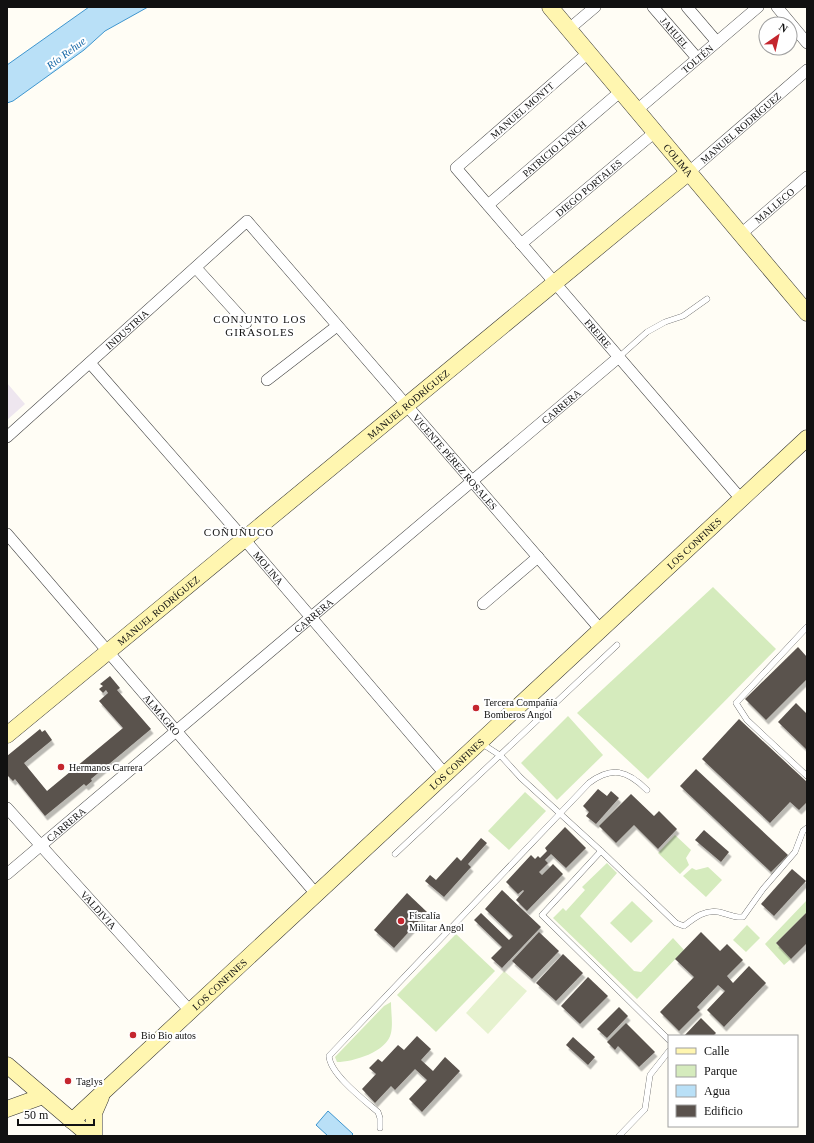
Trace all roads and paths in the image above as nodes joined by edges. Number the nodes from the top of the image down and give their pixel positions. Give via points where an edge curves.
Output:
1 (550, 7) edge
2 (595, 7) edge
3 (653, 7) edge
4 (687, 7) edge
5 (758, 7) edge
6 (777, 7) edge
7 (569, 29) junction
8 (717, 42) junction
9 (807, 43) edge
10 (588, 53) junction
11 (697, 58) junction
12 (807, 70) edge
13 (621, 91) junction
14 (636, 110) junction
15 (655, 132) junction
16 (456, 168) joint
17 (689, 172) junction
18 (806, 182) edge
19 (488, 205) junction
20 (247, 221) joint
21 (741, 234) junction
22 (521, 244) junction
23 (196, 268) junction
24 (555, 282) junction
25 (707, 298) dead end
26 (807, 312) edge
27 (246, 323) dead end
28 (337, 326) junction
29 (619, 357) junction
30 (90, 364) junction
31 (267, 380) dead end
32 (406, 405) junction
33 (7, 438) edge
34 (807, 438) edge
35 (472, 481) junction
36 (741, 499) junction
37 (7, 534) edge
38 (244, 539) junction
39 (538, 557) junction
40 (484, 604) dead end
41 (311, 617) junction
42 (807, 628) edge
43 (600, 629) junction
44 (617, 645) dead end
45 (108, 651) junction
46 (176, 731) junction
47 (7, 735) edge
48 (480, 742) junction
49 (501, 756) junction
50 (445, 774) junction
51 (807, 776) edge
52 (647, 790) dead end
53 (7, 808) edge
54 (559, 813) junction
55 (807, 828) edge
56 (41, 846) junction
57 (601, 851) junction
58 (395, 854) dead end
59 (7, 874) edge
60 (317, 895) junction
61 (191, 1012) junction
62 (668, 1039) edge
63 (668, 1052) edge
64 (7, 1065) edge
65 (107, 1089) junction
66 (43, 1096) junction
67 (7, 1109) edge
68 (72, 1121) junction
69 (380, 1128) dead end
70 (90, 1136) edge
71 (94, 1136) edge
72 (619, 1136) edge

1 - 7 main road, COLIMA
2 - 7 street
3 - 11 street, JAHUEL
4 - 8 street
5 - 8 street, TOLTÉN
6 - 9 street
7 - 10 main road, COLIMA
8 - 11 street, TOLTÉN
10 - 13 main road, COLIMA
10 - 16 street, MANUEL MONTT
11 - 14 street, TOLTÉN
12 - 17 street, MANUEL RODRÍGUEZ
13 - 14 main road, COLIMA
13 - 19 street, PATRICIO LYNCH
14 - 15 main road, COLIMA
15 - 17 main road, COLIMA
15 - 22 street, DIEGO PORTALES
16 - 19 street, FREIRE
17 - 21 main road, COLIMA
17 - 24 main road, MANUEL RODRÍGUEZ
18 - 21 street, MALLECO
19 - 22 street, FREIRE
20 - 23 street, INDUSTRIA
20 - 28 street, VICENTE PÉREZ ROSALES
21 - 26 main road, COLIMA
22 - 24 street, FREIRE
23 - 27 street
23 - 30 street, INDUSTRIA
24 - 29 street, FREIRE
24 - 32 main road, MANUEL RODRÍGUEZ
25 - 29 lane via 683,316 647,332
28 - 31 street
28 - 32 street, VICENTE PÉREZ ROSALES
29 - 35 street, CARRERA
29 - 36 street, FREIRE
30 - 33 street, INDUSTRIA
30 - 38 street, MOLINA
32 - 35 street, VICENTE PÉREZ ROSALES
32 - 38 main road, MANUEL RODRÍGUEZ
34 - 36 main road, LOS CONFINES
35 - 39 street, VICENTE PÉREZ ROSALES
35 - 41 street, CARRERA
36 - 43 main road, LOS CONFINES
37 - 45 street, ALMAGRO
38 - 41 street, MOLINA
38 - 45 main road, MANUEL RODRÍGUEZ
39 - 40 street
39 - 43 street, VICENTE PÉREZ ROSALES
41 - 46 street, CARRERA
41 - 50 street, MOLINA
42 - 51 lane via 736,703 747,720
43 - 48 main road, LOS CONFINES
44 - 49 lane
45 - 46 street, ALMAGRO
45 - 47 main road, MANUEL RODRÍGUEZ
46 - 56 street, CARRERA
46 - 60 street, ALMAGRO
48 - 49 lane
48 - 50 main road, LOS CONFINES
49 - 54 lane
49 - 58 lane
50 - 60 main road, LOS CONFINES
52 - 54 lane via 624,773 615,771 599,775
53 - 56 street, VALDIVIA
54 - 57 lane
54 - 69 lane via 329,1056 329,1063 337,1074 378,1112
55 - 57 lane via 803,831 795,852 743,917 708,912 695,917 684,926 676,923
56 - 59 street, CARRERA
56 - 61 street, VALDIVIA
57 - 62 lane via 542,916
60 - 61 main road, LOS CONFINES
61 - 65 main road, LOS CONFINES
63 - 72 lane via 650,1075 646,1109
64 - 66 main road
65 - 68 main road, LOS CONFINES
65 - 71 main road, LOS CONFINES via 94,1113
66 - 67 main road
66 - 68 main road
68 - 70 main road

